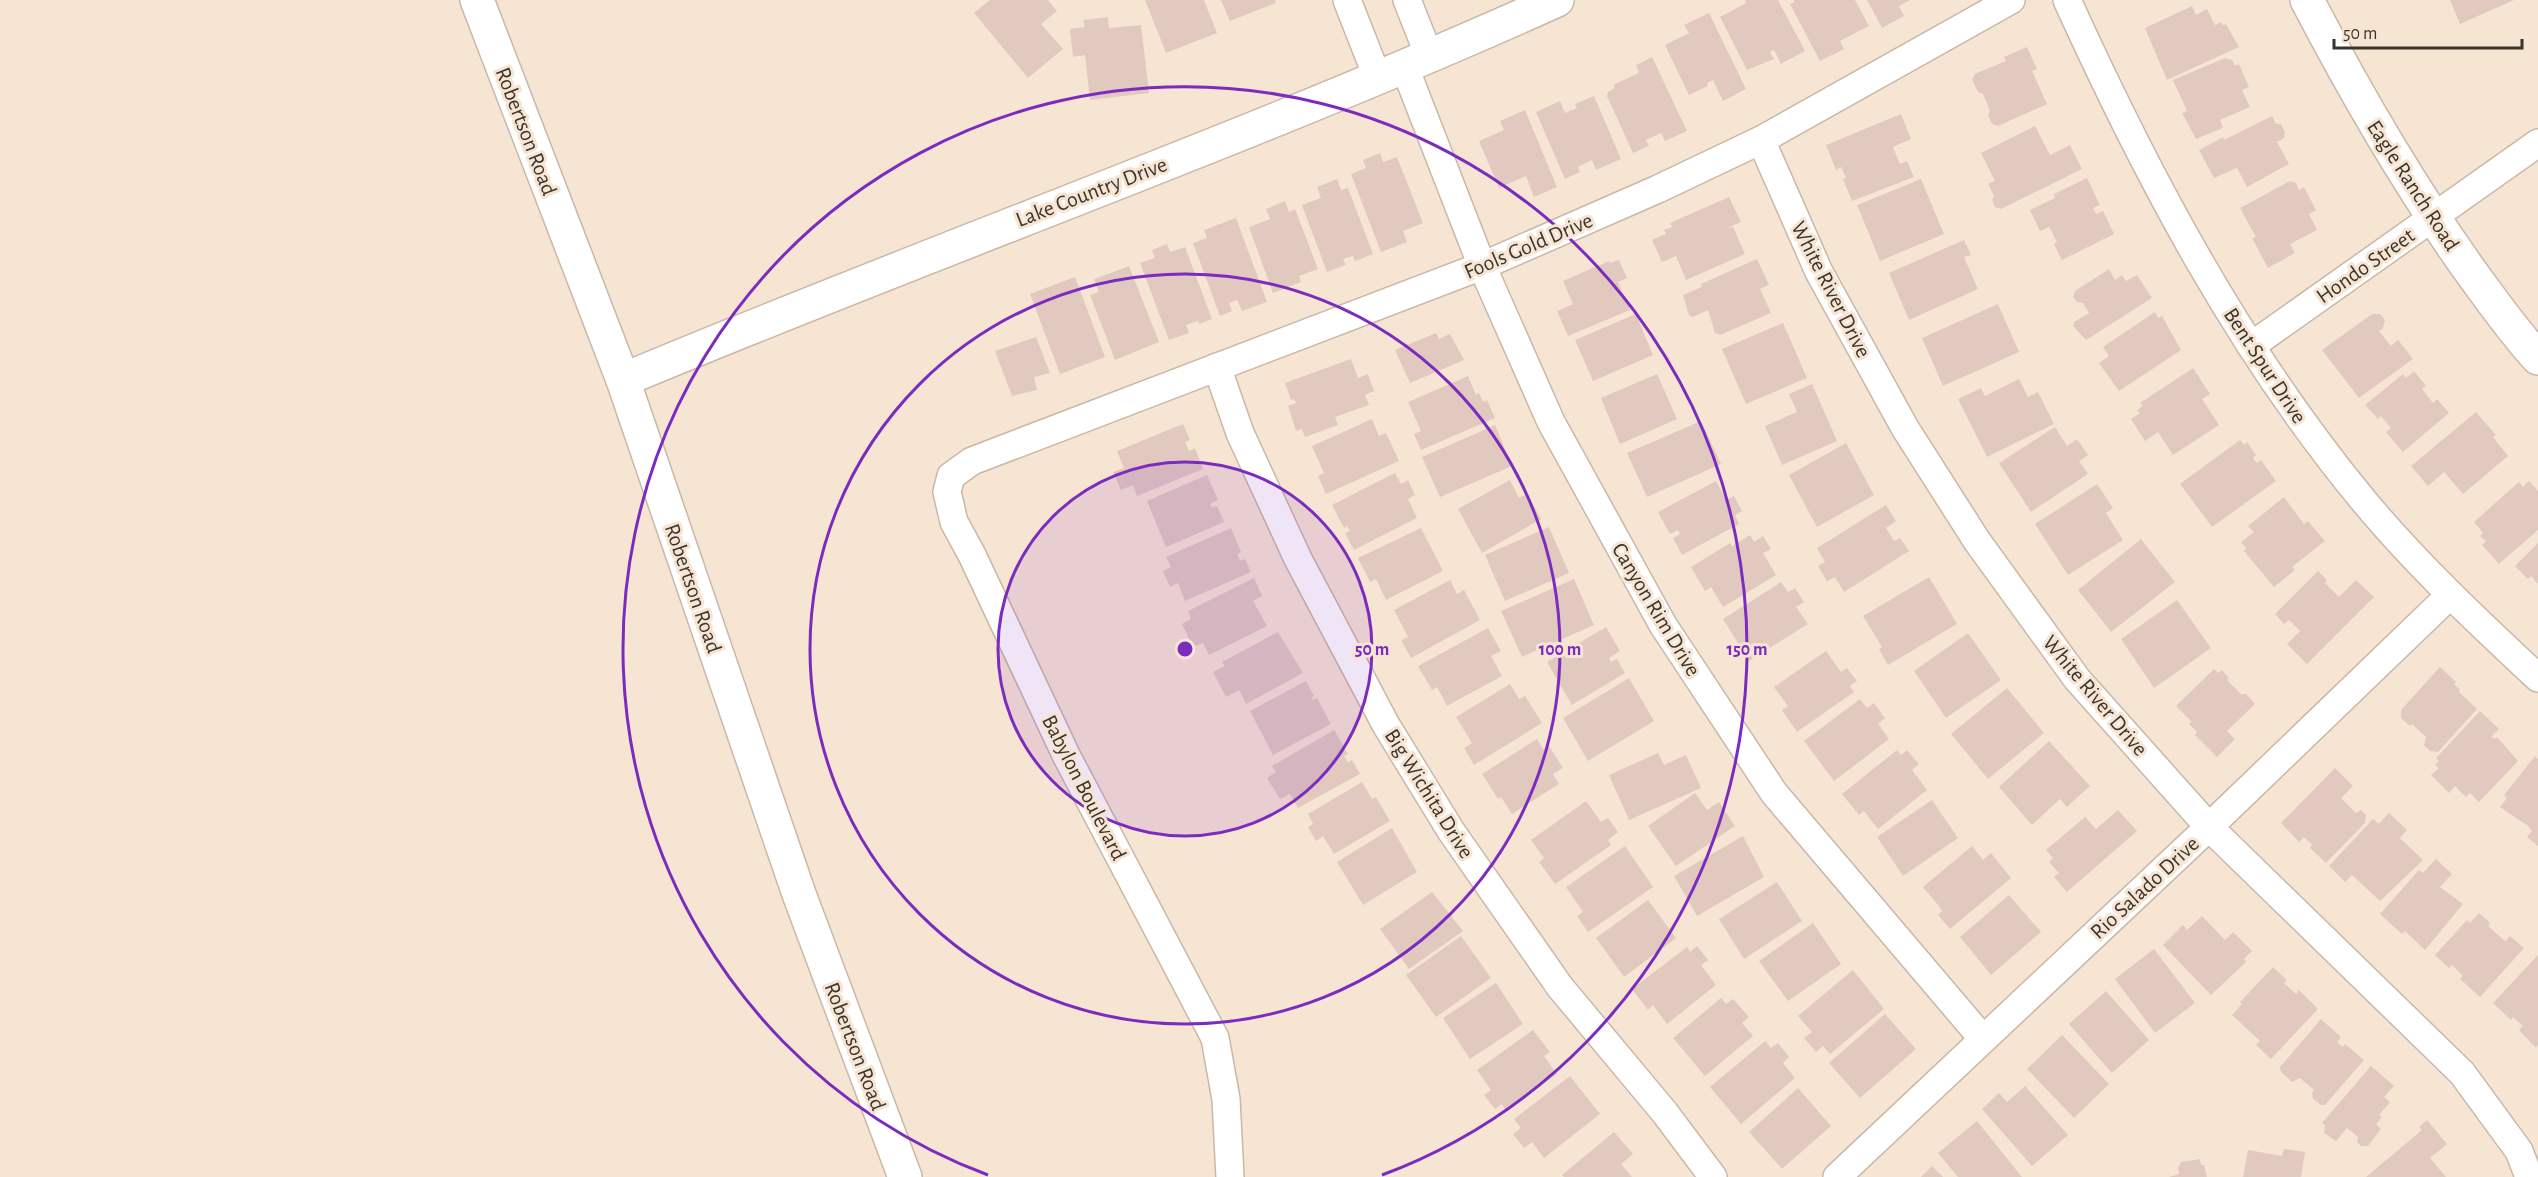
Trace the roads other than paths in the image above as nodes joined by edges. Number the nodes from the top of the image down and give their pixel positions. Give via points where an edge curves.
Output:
1 (477, 0) edge
2 (1347, 0) edge
3 (1407, 0) edge
4 (1557, 0) edge
5 (2011, 0) edge
6 (2067, 0) edge
7 (2307, 0) edge
8 (1404, 68) junction
9 (1761, 140) junction
10 (2538, 143) edge
11 (2432, 218) junction
12 (1482, 266) junction
13 (2251, 345) junction
14 (2538, 358) edge
15 (1217, 367) junction
16 (623, 380) junction
17 (1022, 441) joint
18 (2449, 596) junction
19 (2538, 678) edge
20 (2209, 827) junction
21 (1983, 1039) junction
22 (905, 1177) edge
23 (1230, 1177) edge
24 (1713, 1177) edge
25 (1837, 1177) edge
26 (2529, 1177) edge

1 - 16 street, Robertson Road
2 - 8 street
3 - 8 street
4 - 8 street, Lake Country Drive
5 - 9 street, Fools Gold Drive
6 - 13 street, Bent Spur Drive via 2188,244
7 - 11 street, Eagle Ranch Road via 2357,95
8 - 12 street, Canyon Rim Drive
8 - 16 street, Lake Country Drive
9 - 12 street, Fools Gold Drive
9 - 20 street, White River Drive via 1819,272 1905,428 1977,541 2077,679
10 - 11 street, Hondo Street
11 - 13 street, Hondo Street
11 - 14 street, Eagle Ranch Road
12 - 15 street, Fools Gold Drive
12 - 21 street, Canyon Rim Drive via 1551,422 1663,625 1774,793
13 - 18 street, Bent Spur Drive via 2309,432 2363,500
15 - 17 street, Fools Gold Drive
15 - 24 street, Big Wichita Drive via 1240,433 1298,559 1404,754 1451,831 1560,987
16 - 22 street, Robertson Road via 799,894
17 - 23 street, Babylon Boulevard via 972,461 951,476 947,492 954,522 1066,755 1215,1038 1226,1099
18 - 19 street, Bent Spur Drive
18 - 20 street, Rio Salado Drive
20 - 21 street, Rio Salado Drive
20 - 26 street, White River Drive via 2462,1073 2519,1151
21 - 25 street, Rio Salado Drive

